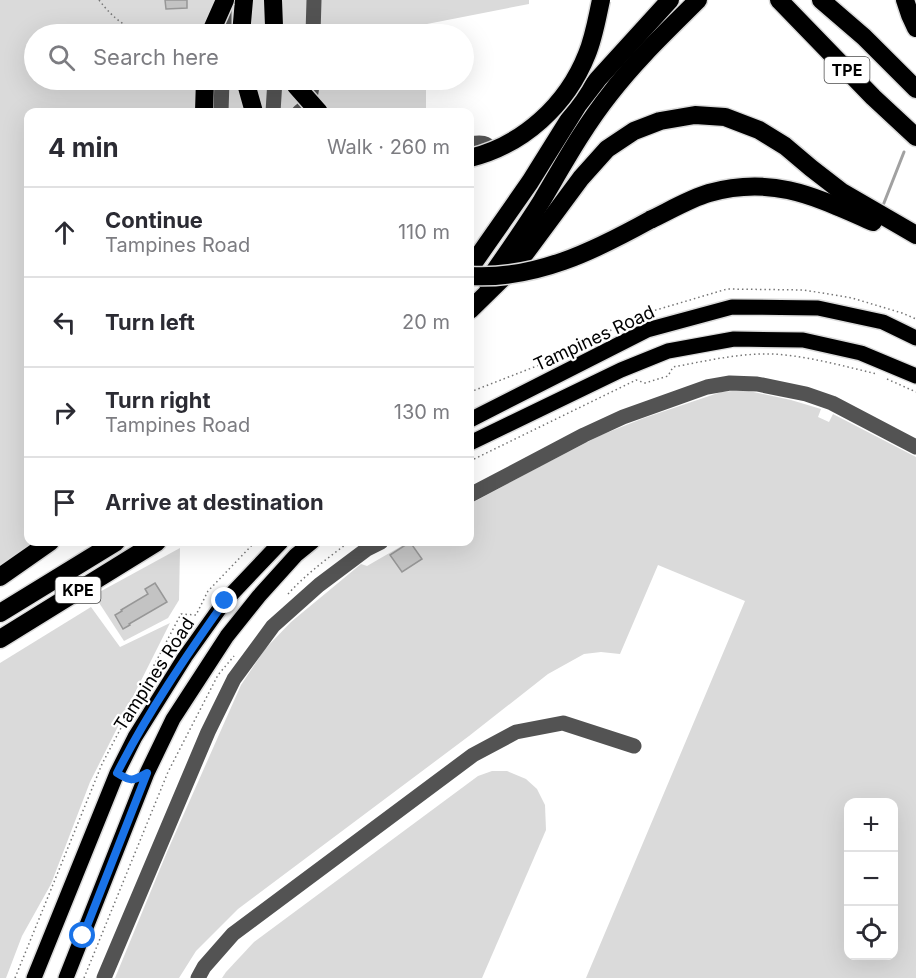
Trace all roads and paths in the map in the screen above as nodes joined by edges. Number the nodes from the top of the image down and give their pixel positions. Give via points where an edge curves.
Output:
1 (99, 0) edge
2 (210, 0) edge
3 (225, 0) edge
4 (244, 0) edge
5 (273, 0) edge
6 (279, 0) edge
7 (314, 0) edge
8 (601, 0) edge
9 (670, 0) edge
10 (698, 0) edge
11 (779, 0) edge
12 (821, 0) edge
13 (838, 0) edge
14 (124, 24) edge
15 (209, 24) edge
16 (214, 24) edge
17 (224, 24) edge
18 (242, 24) edge
19 (274, 24) edge
20 (278, 24) edge
21 (313, 24) edge
22 (864, 37) junction
23 (916, 89) edge
24 (205, 90) edge
25 (222, 90) edge
26 (248, 90) edge
27 (274, 90) edge
28 (299, 90) edge
29 (312, 90) edge
30 (204, 108) edge
31 (221, 108) edge
32 (253, 108) edge
33 (273, 108) edge
34 (310, 108) edge
35 (311, 108) edge
36 (916, 137) edge
37 (474, 143) edge
38 (494, 151) dead end
39 (474, 156) edge
40 (557, 156) junction
41 (916, 235) edge
42 (916, 240) edge
43 (474, 262) edge
44 (474, 276) edge
45 (474, 303) edge
46 (474, 305) edge
47 (916, 338) edge
48 (916, 376) edge
49 (474, 418) edge
50 (474, 440) edge
51 (916, 447) edge
52 (474, 493) edge
53 (45, 546) edge
54 (109, 546) edge
55 (151, 546) edge
56 (251, 546) edge
57 (277, 546) edge
58 (307, 546) edge
59 (373, 546) edge
60 (0, 577) edge
61 (0, 613) edge
62 (196, 615) dead end
63 (0, 639) edge
64 (634, 746) dead end
65 (117, 773) junction
66 (147, 773) junction
67 (34, 978) edge
68 (66, 978) edge
69 (104, 978) edge
70 (198, 978) edge

1 - 14 path via 110,15
2 - 15 highway
3 - 16 highway, bridge
3 - 17 lane
4 - 18 highway
5 - 19 highway
6 - 20 lane
7 - 21 lane
8 - 39 highway, bridge via 587,54 574,81 553,109 515,140
9 - 40 highway via 578,105
10 - 40 highway via 636,63
11 - 36 highway, TPE
12 - 22 highway, TPE
13 - 22 highway
22 - 23 highway, TPE
24 - 30 highway
25 - 31 lane
26 - 32 highway
27 - 33 lane
28 - 34 highway, bridge
29 - 35 lane
37 - 38 lane via 489,145
40 - 43 highway
40 - 45 highway via 540,203
41 - 46 highway via 842,192 759,129 725,117 695,115 660,121 634,131 607,149 518,263
42 - 44 highway, bridge via 819,198 779,187 742,186 707,193 609,242 541,269
47 - 49 main road, Tampines Road via 883,322 818,308 732,307 647,330
48 - 50 main road via 861,352 803,340 734,339 668,351
51 - 52 lane via 807,394 730,382 623,417
53 - 60 highway
54 - 61 highway, KPE
55 - 63 highway, KPE
56 - 62 path via 208,591
57 - 65 main road, Tampines Road via 225,601 185,657
58 - 66 main road via 227,636 173,719
59 - 69 lane via 319,585 273,626 234,679
64 - 70 lane via 563,723 516,732 473,755 233,934
65 - 66 main road via 135,780
65 - 67 main road, Tampines Road
66 - 68 main road

